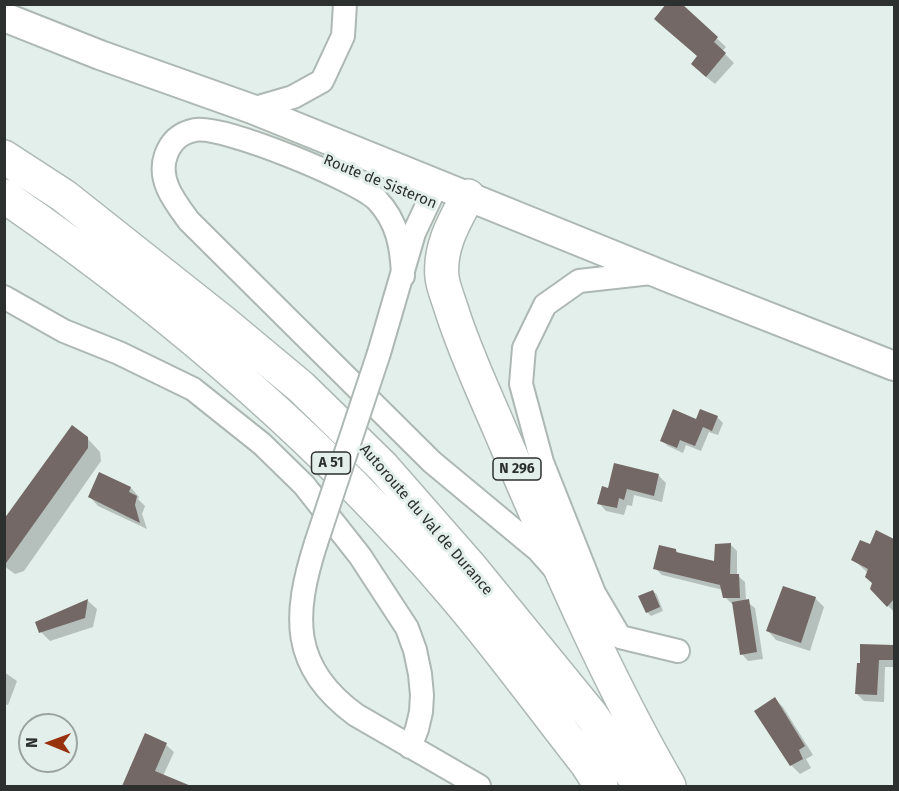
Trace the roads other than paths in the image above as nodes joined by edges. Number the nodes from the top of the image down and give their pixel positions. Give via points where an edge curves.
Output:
1 (345, 4) edge
2 (4, 17) edge
3 (100, 55) junction
4 (252, 109) junction
5 (4, 157) edge
6 (4, 196) edge
7 (449, 199) junction
8 (404, 276) junction
9 (661, 276) junction
10 (4, 297) edge
11 (894, 366) edge
12 (566, 582) junction
13 (678, 651) dead end
14 (410, 747) junction
15 (479, 786) edge
16 (601, 786) edge
17 (640, 786) edge
18 (669, 786) edge

1 - 4 street via 343,36 322,81 293,97
2 - 3 main road, Route de Sisteron
3 - 4 main road, Route de Sisteron
3 - 7 main road, Route de Sisteron via 248,128
4 - 7 main road, Route de Sisteron
5 - 17 highway, Autoroute du Val de Durance / A 51 via 64,196 223,322 302,387 383,467 585,707
6 - 16 highway, Autoroute du Val de Durance / A 51 via 77,246 283,415 456,597
7 - 8 street
7 - 9 main road, Route de Sisteron via 566,249
7 - 12 highway, N 296 via 442,279 447,296
8 - 12 street via 402,248 393,224 378,201 361,187 265,146 219,132 197,129 182,134 170,145 163,165 166,186 189,221 432,462 538,550
8 - 14 street, bridge via 315,543 300,607 303,645 318,679 342,705
9 - 11 main road, Route de Sisteron
9 - 13 street via 579,281 546,305 524,348 521,384 542,462 594,593 620,637
10 - 14 street via 64,331 193,389 262,444 304,485 360,556 406,628 415,650 422,695
12 - 18 highway, N 296 via 600,658
14 - 15 street

